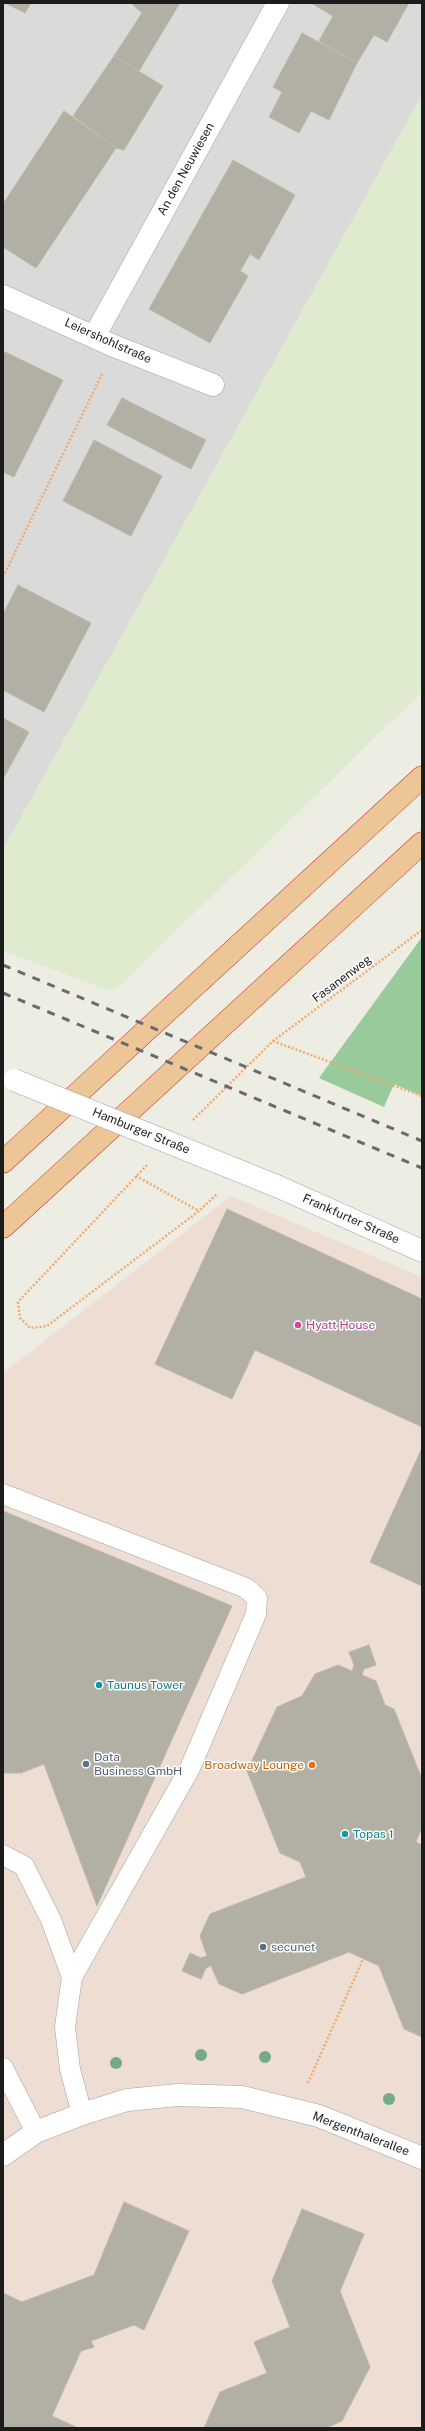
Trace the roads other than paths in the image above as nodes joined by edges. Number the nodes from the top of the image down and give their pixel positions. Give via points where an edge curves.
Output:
1 (278, 3) edge
2 (3, 296) edge
3 (95, 335) junction
4 (213, 385) dead end
5 (422, 777) edge
6 (422, 843) edge
7 (9, 1078) edge
8 (3, 1162) edge
9 (279, 1187) joint
10 (3, 1227) edge
11 (422, 1251) edge
12 (3, 1494) edge
13 (3, 1856) edge
14 (72, 1977) junction
15 (3, 2068) edge
16 (82, 2114) junction
17 (36, 2132) junction
18 (3, 2155) edge
19 (422, 2158) edge

1 - 3 street, An den Neuwiesen
2 - 3 street, Leiershohlstraße
3 - 4 street, Leiershohlstraße via 114,346
5 - 8 highway
6 - 10 highway
7 - 9 street, Hamburger Straße, bridge
9 - 11 street, Frankfurter Straße
12 - 14 lane via 246,1588 257,1598 256,1614 190,1768
13 - 14 lane via 24,1866 51,1920
14 - 16 lane via 65,2027 70,2069
15 - 17 lane
16 - 17 street, Mergenthalerallee
16 - 19 street, Mergenthalerallee via 127,2100 178,2095 242,2097 319,2116
17 - 18 street, Mergenthalerallee

